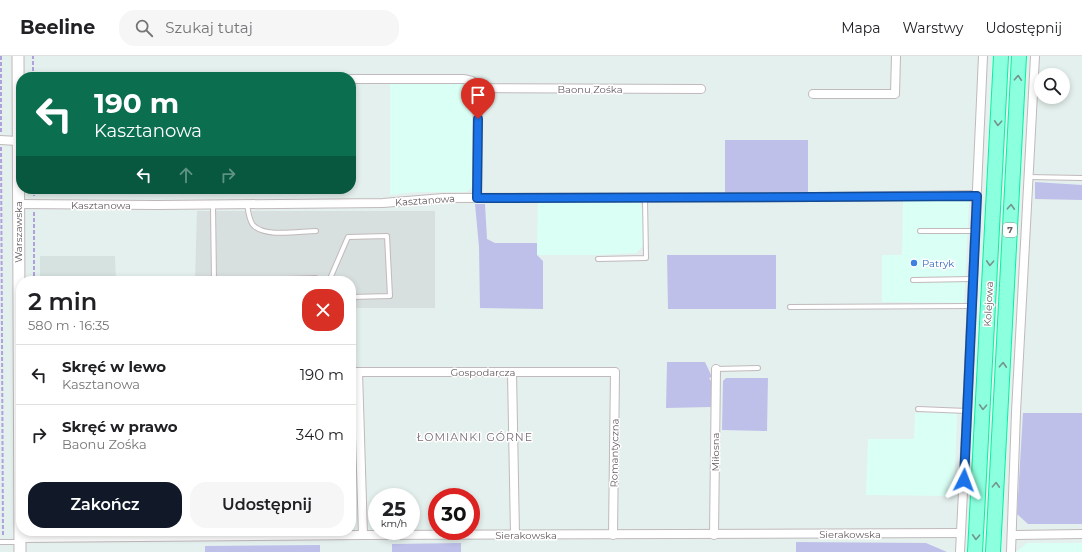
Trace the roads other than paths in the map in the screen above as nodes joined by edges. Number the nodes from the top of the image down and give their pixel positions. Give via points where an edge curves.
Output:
1 (18, 56) edge
2 (896, 56) edge
3 (983, 56) edge
4 (1001, 56) edge
5 (1019, 56) edge
6 (1035, 56) edge
7 (19, 72) edge
8 (356, 79) edge
9 (478, 88) junction
10 (701, 89) dead end
11 (813, 94) dead end
12 (1, 140) edge
13 (16, 141) edge
14 (1028, 177) junction
15 (1082, 178) edge
16 (18, 194) edge
17 (977, 196) junction
18 (477, 198) junction
19 (645, 198) junction
20 (18, 204) junction
21 (213, 204) junction
22 (247, 204) junction
23 (316, 231) dead end
24 (920, 231) dead end
25 (975, 231) junction
26 (598, 259) dead end
27 (19, 276) edge
28 (214, 276) edge
29 (331, 276) edge
30 (973, 279) junction
31 (913, 280) dead end
32 (356, 297) edge
33 (971, 306) junction
34 (790, 307) dead end
35 (758, 368) dead end
36 (716, 369) joint
37 (356, 372) edge
38 (512, 372) junction
39 (615, 372) joint
40 (356, 408) edge
41 (918, 409) dead end
42 (967, 411) junction
43 (961, 533) junction
44 (515, 534) junction
45 (1082, 534) edge
46 (356, 535) edge
47 (363, 535) junction
48 (613, 535) junction
49 (714, 535) junction
50 (1012, 535) junction
51 (325, 536) edge
52 (2, 542) edge
53 (19, 544) edge
54 (960, 552) edge
55 (975, 552) edge
56 (993, 552) edge
57 (1011, 552) edge

1 - 7 street, Warszawska
2 - 11 street via 895,94
3 - 17 street, Kolejowa
4 -> 55 highway, Kolejowa / 7
56 -> 5 highway, Kolejowa / 7
6 - 14 street
8 - 9 street, Baonu Zośka via 463,79 471,80
9 - 10 street, Baonu Zośka
9 - 18 street
12 - 13 street
14 - 15 lane
14 - 50 street
16 - 20 street, Warszawska
17 - 19 street, Kasztanowa
17 - 25 street, Kolejowa
18 - 19 street, Kasztanowa
18 - 22 street, Kasztanowa via 429,198 384,203
19 - 26 lane via 646,258
20 - 21 street, Kasztanowa
20 - 27 street, Warszawska
21 - 22 street, Kasztanowa
21 - 28 lane
22 - 23 lane via 252,224 260,230 270,233
24 - 25 lane
25 - 30 street, Kolejowa
29 - 32 lane via 348,237 387,236 390,296
30 - 31 lane
30 - 33 street, Kolejowa
33 - 34 lane
33 - 42 street, Kolejowa
35 - 36 lane
36 - 49 street, Miłosna
37 - 38 street, Gospodarcza
38 - 39 street, Gospodarcza
38 - 44 street
39 - 48 street, Romantyczna
40 - 47 street
41 - 42 lane
42 - 43 street, Kolejowa
43 - 49 street, Sierakowska
43 - 54 street, Kolejowa
44 - 47 street, Sierakowska
44 - 48 street, Sierakowska
45 - 50 street
46 - 47 street, Sierakowska
48 - 49 street, Sierakowska
50 - 57 street
51 - 53 street, Sierakowska
52 - 53 lane

